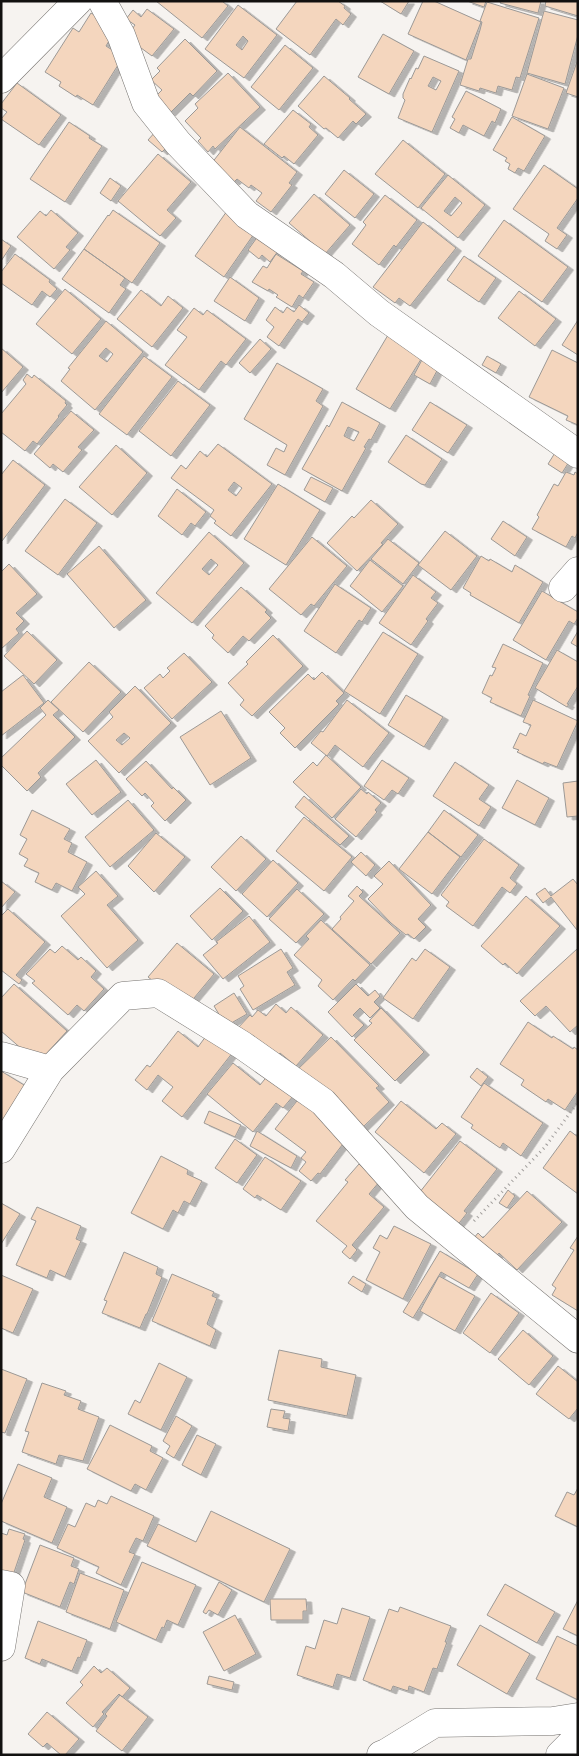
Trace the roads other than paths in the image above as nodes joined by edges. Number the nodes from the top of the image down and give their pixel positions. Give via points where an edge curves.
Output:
1 (78, 1) edge
2 (102, 1) edge
3 (1, 79) edge
4 (578, 454) edge
5 (1, 1056) edge
6 (50, 1070) junction
7 (1, 1149) edge
8 (578, 1339) edge
9 (1, 1584) edge
10 (1, 1647) edge
11 (578, 1717) edge
12 (578, 1737) edge
13 (381, 1755) edge
14 (560, 1755) edge

1 - 3 street
2 - 4 street via 121,35 146,103 178,143 248,215
5 - 6 street
6 - 7 street
6 - 8 street via 123,996 158,993 242,1045 323,1102 417,1207
9 - 10 street via 10,1586
11 - 13 street via 553,1721 435,1723
12 - 14 street

